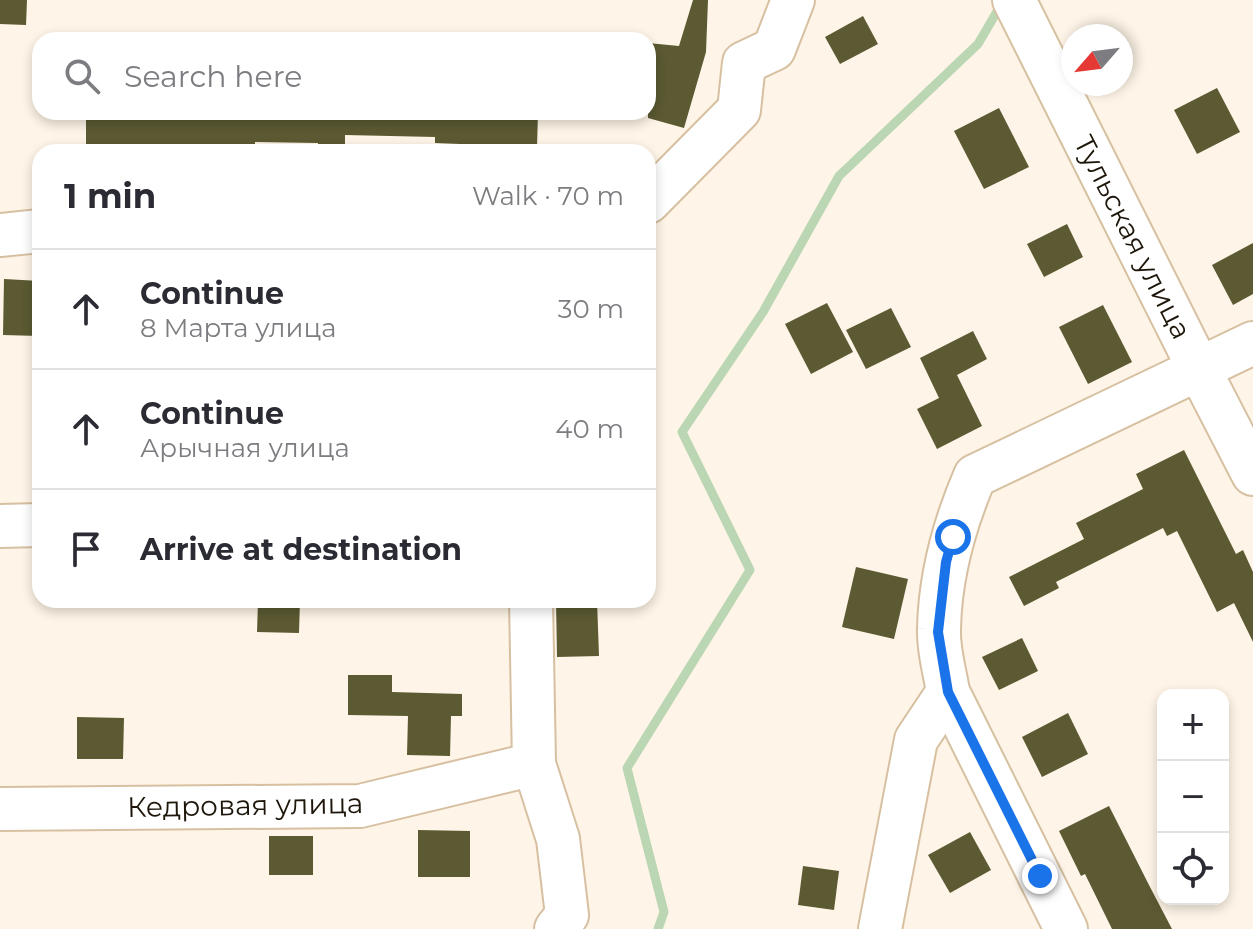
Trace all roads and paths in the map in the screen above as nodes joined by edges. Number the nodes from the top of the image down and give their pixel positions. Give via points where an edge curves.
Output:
1 (793, 0) edge
2 (1014, 0) edge
3 (656, 194) edge
4 (32, 232) edge
5 (0, 235) edge
6 (1253, 343) edge
7 (1199, 369) junction
8 (1253, 474) edge
9 (32, 525) edge
10 (0, 526) edge
11 (531, 608) edge
12 (948, 692) junction
13 (534, 764) junction
14 (0, 809) edge
15 (556, 929) edge
16 (880, 929) edge
17 (1066, 929) edge

1 - 3 street via 774,49 744,63 739,110
2 - 7 street, Тульская улица
4 - 5 street
6 - 7 street
7 - 8 street, Тульская улица
7 - 12 street via 975,476 946,562 938,632
9 - 10 street
11 - 13 street
12 - 16 street via 916,740
12 - 17 street
13 - 14 street, Кедровая улица via 360,806
13 - 15 street via 558,839 567,915

